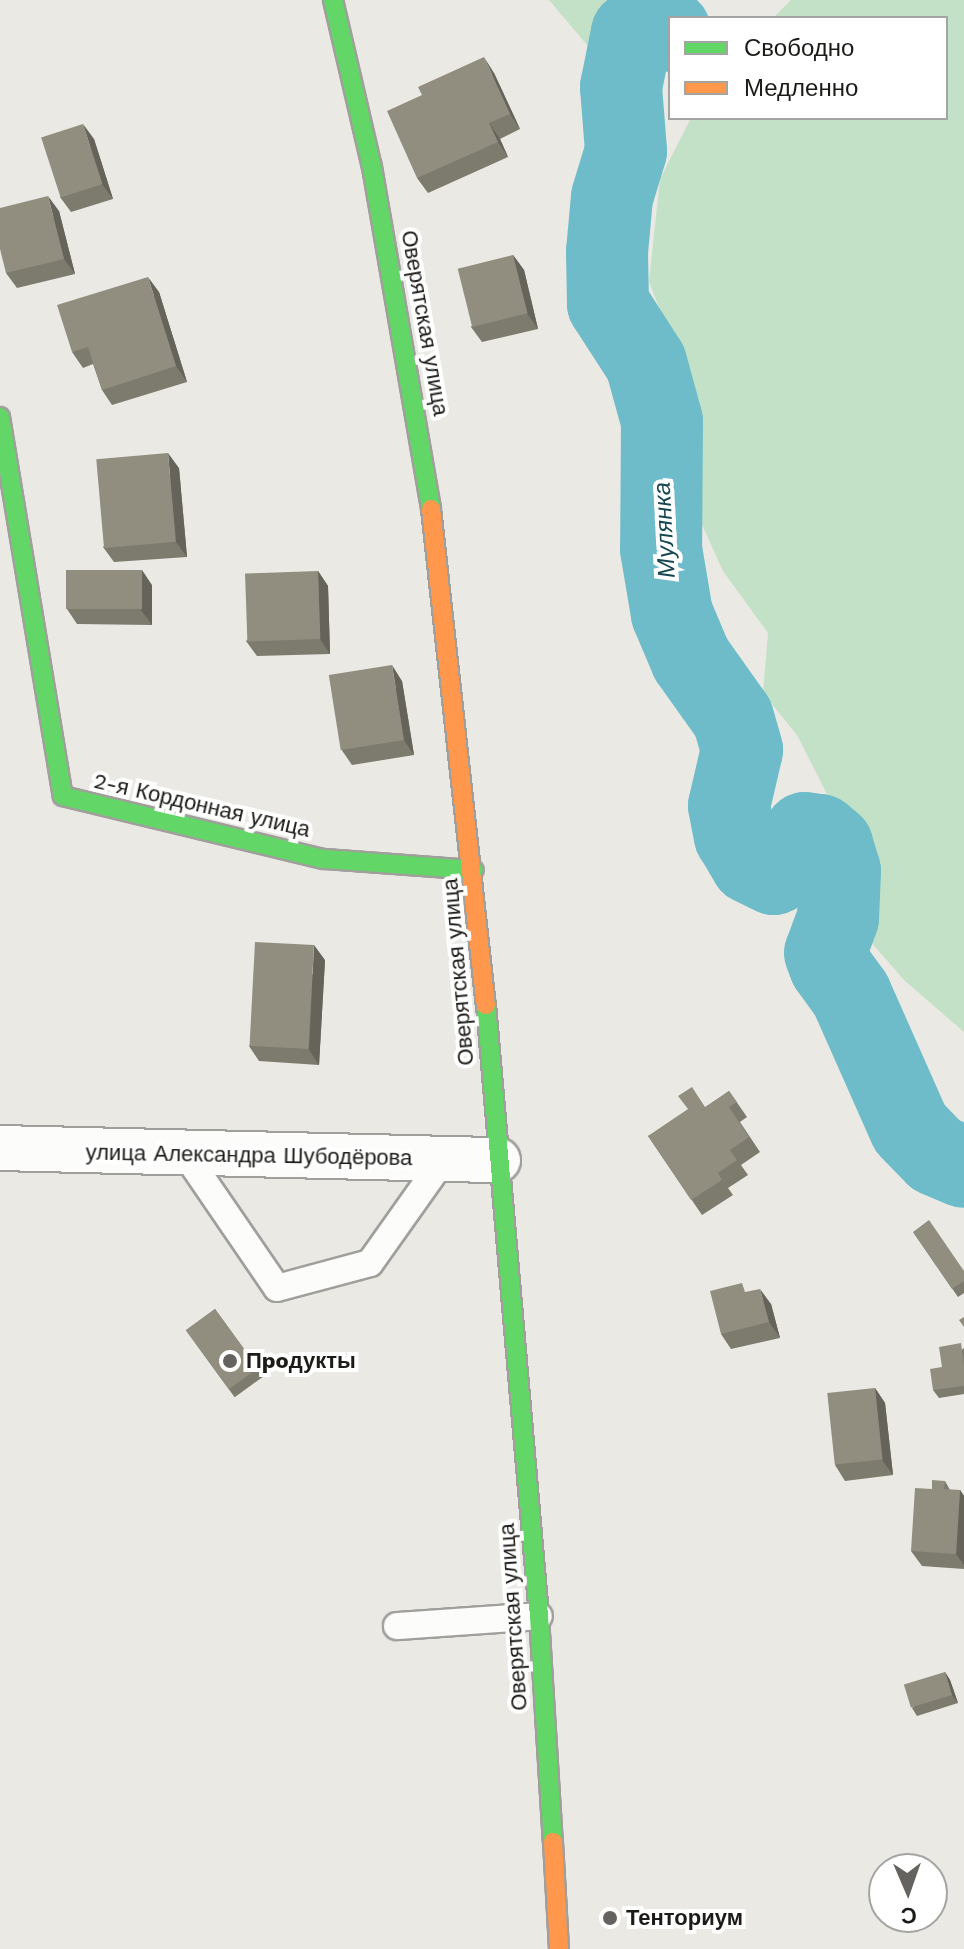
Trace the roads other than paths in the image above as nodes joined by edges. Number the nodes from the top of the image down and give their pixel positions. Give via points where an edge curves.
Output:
1 (333, 0) edge
2 (0, 417) edge
3 (474, 870) junction
4 (0, 1148) edge
5 (186, 1155) junction
6 (443, 1160) junction
7 (498, 1160) junction
8 (539, 1616) junction
9 (397, 1626) dead end
10 (559, 1949) edge

1 - 3 main road, Оверятская улица via 372,167 425,459
2 - 3 main road, 2-я Кордонная улица via 63,796 324,859
3 - 7 main road, Оверятская улица
4 - 5 street, улица Александра Шубодёрова
5 - 6 street, улица Александра Шубодёрова
5 - 6 lane via 277,1288 370,1263
6 - 7 street, улица Александра Шубодёрова
7 - 8 main road, Оверятская улица
8 - 9 lane
8 - 10 main road, Оверятская улица

